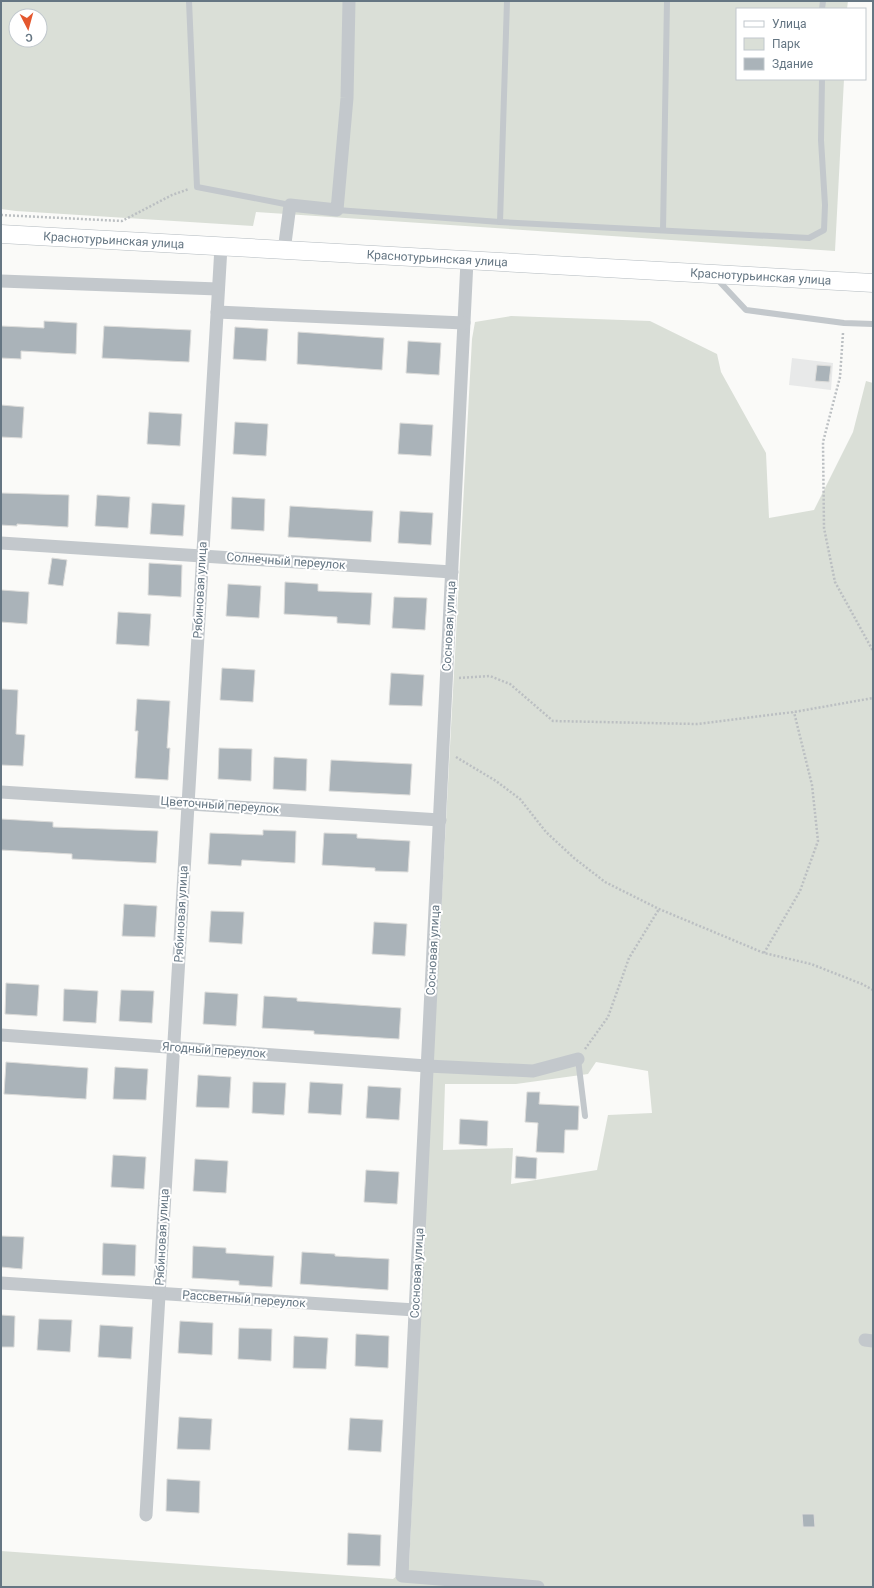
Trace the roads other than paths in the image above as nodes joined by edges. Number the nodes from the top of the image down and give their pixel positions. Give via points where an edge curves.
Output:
1 (189, 1) edge
2 (349, 1) edge
3 (507, 1) edge
4 (668, 1) edge
5 (822, 80) edge
6 (290, 205) junction
7 (337, 210) junction
8 (500, 222) junction
9 (663, 230) junction
10 (1, 234) edge
11 (221, 247) junction
12 (284, 251) junction
13 (467, 261) junction
14 (712, 274) junction
15 (1, 281) edge
16 (873, 283) edge
17 (218, 289) junction
18 (217, 312) junction
19 (464, 323) junction
20 (873, 324) edge
21 (1, 543) edge
22 (202, 556) junction
23 (452, 572) junction
24 (1, 792) edge
25 (188, 803) junction
26 (440, 820) junction
27 (1, 1035) edge
28 (174, 1047) junction
29 (578, 1059) joint
30 (427, 1066) junction
31 (585, 1116) dead end
32 (1, 1283) edge
33 (159, 1293) junction
34 (416, 1310) junction
35 (146, 1515) dead end
36 (538, 1587) edge

1 - 6 lane via 197,187
2 - 7 street via 347,98
3 - 8 lane
4 - 9 lane
5 - 9 lane via 824,230 808,238
6 - 7 street
6 - 12 street
7 - 8 lane
8 - 9 lane
10 - 11 main road, Краснотурьинская улица
11 - 12 main road, Краснотурьинская улица
11 - 17 street, Рябиновая улица
12 - 13 main road, Краснотурьинская улица
13 - 14 main road, Краснотурьинская улица
13 - 19 street, Сосновая улица
14 - 16 main road, Краснотурьинская улица
14 - 20 lane via 746,310
15 - 17 street
17 - 18 street, Рябиновая улица
18 - 19 street
18 - 22 street, Рябиновая улица
19 - 23 street, Сосновая улица
21 - 22 street, Солнечный переулок
22 - 23 street, Солнечный переулок
22 - 25 street, Рябиновая улица
23 - 26 street, Сосновая улица
24 - 25 street, Цветочный переулок
25 - 26 street, Цветочный переулок
25 - 28 street, Рябиновая улица
26 - 30 street, Сосновая улица
27 - 28 street, Ягодный переулок
28 - 30 street, Ягодный переулок
28 - 33 street, Рябиновая улица
29 - 30 street, Ягодный переулок via 533,1071
29 - 31 lane
30 - 34 street, Сосновая улица
32 - 33 street, Рассветный переулок
33 - 34 street, Рассветный переулок
33 - 35 street, Рябиновая улица
34 - 36 street, Сосновая улица via 402,1576

